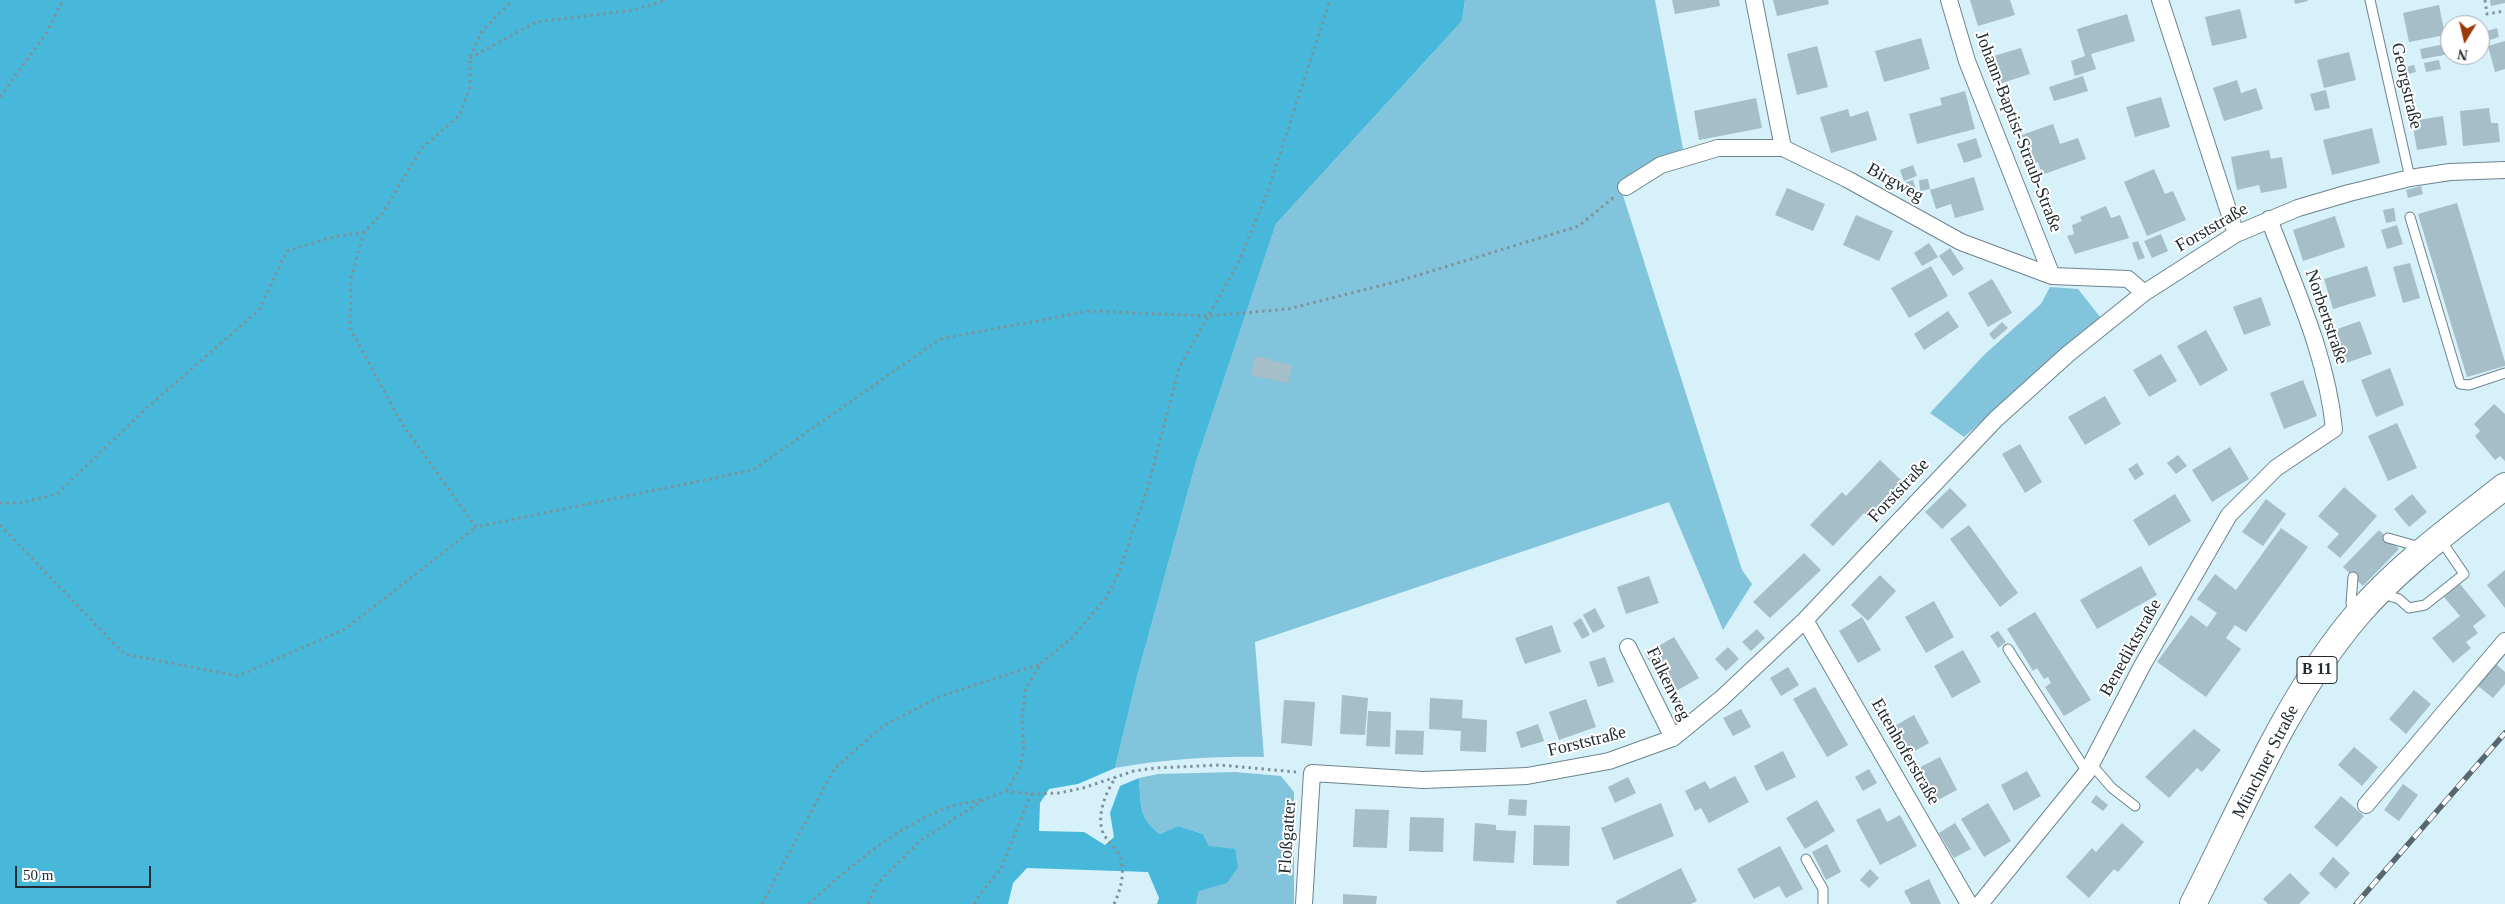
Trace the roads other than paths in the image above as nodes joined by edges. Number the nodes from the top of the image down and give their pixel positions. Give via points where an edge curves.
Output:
1 (1754, 0) edge
2 (1949, 0) edge
3 (2160, 0) edge
4 (2370, 0) edge
5 (1783, 148) junction
6 (2505, 170) edge
7 (2410, 178) junction
8 (1626, 187) road end
9 (2410, 217) dead end
10 (2270, 220) junction
11 (2236, 234) junction
12 (2052, 276) junction
13 (2144, 293) junction
14 (2505, 374) edge
15 (2334, 430) joint
16 (2505, 486) edge
17 (2388, 538) dead end
18 (2430, 545) junction
19 (2353, 577) dead end
20 (2378, 592) junction
21 (2356, 617) junction
22 (1806, 620) junction
23 (2505, 641) edge
24 (1628, 647) dead end
25 (2008, 648) dead end
26 (1672, 738) junction
27 (2090, 768) junction
28 (1312, 773) joint
29 (2366, 805) dead end
30 (2135, 806) dead end
31 (1806, 859) dead end
32 (1304, 904) edge
33 (1823, 904) edge
34 (1969, 904) edge
35 (1980, 904) edge
36 (2193, 904) edge

1 - 5 street
2 - 12 street, Johann-Baptist-Straub-Straße via 1967,60
3 - 11 street
4 - 7 lane, Georgstraße
5 - 8 street, Birgweg via 1718,148 1660,165
5 - 12 street, Birgweg via 1961,242
6 - 7 street, Forststraße via 2450,172
7 - 10 street, Forststraße via 2349,193
9 - 14 lane via 2460,384 2469,385
10 - 11 street, Forststraße
10 - 15 street, Norbertstraße via 2318,350 2330,393
11 - 13 street, Forststraße
12 - 13 street, Birgweg via 2128,279
13 - 22 street, Forststraße via 2068,354 1996,419
15 - 27 street, Benediktstraße via 2276,468 2229,515 2142,666
16 - 18 main road, Münchner Straße / B 11
17 - 18 lane via 2413,545
18 - 20 main road, Münchner Straße / B 11
18 - 20 lane via 2464,574 2425,605 2409,608 2399,600
19 - 21 lane via 2351,604
20 - 21 main road, Münchner Straße / B 11
21 - 36 main road, Münchner Straße / B 11 via 2292,708
22 - 26 street, Forststraße via 1722,698
22 - 34 street, Ettenhoferstraße
23 - 29 street
24 - 26 street, Falkenweg
25 - 27 lane
26 - 28 street, Forststraße via 1609,761 1527,776 1423,780
27 - 30 lane
27 - 35 street, Benediktstraße
28 - 32 street, Floßgatter
31 - 33 lane via 1823,889

